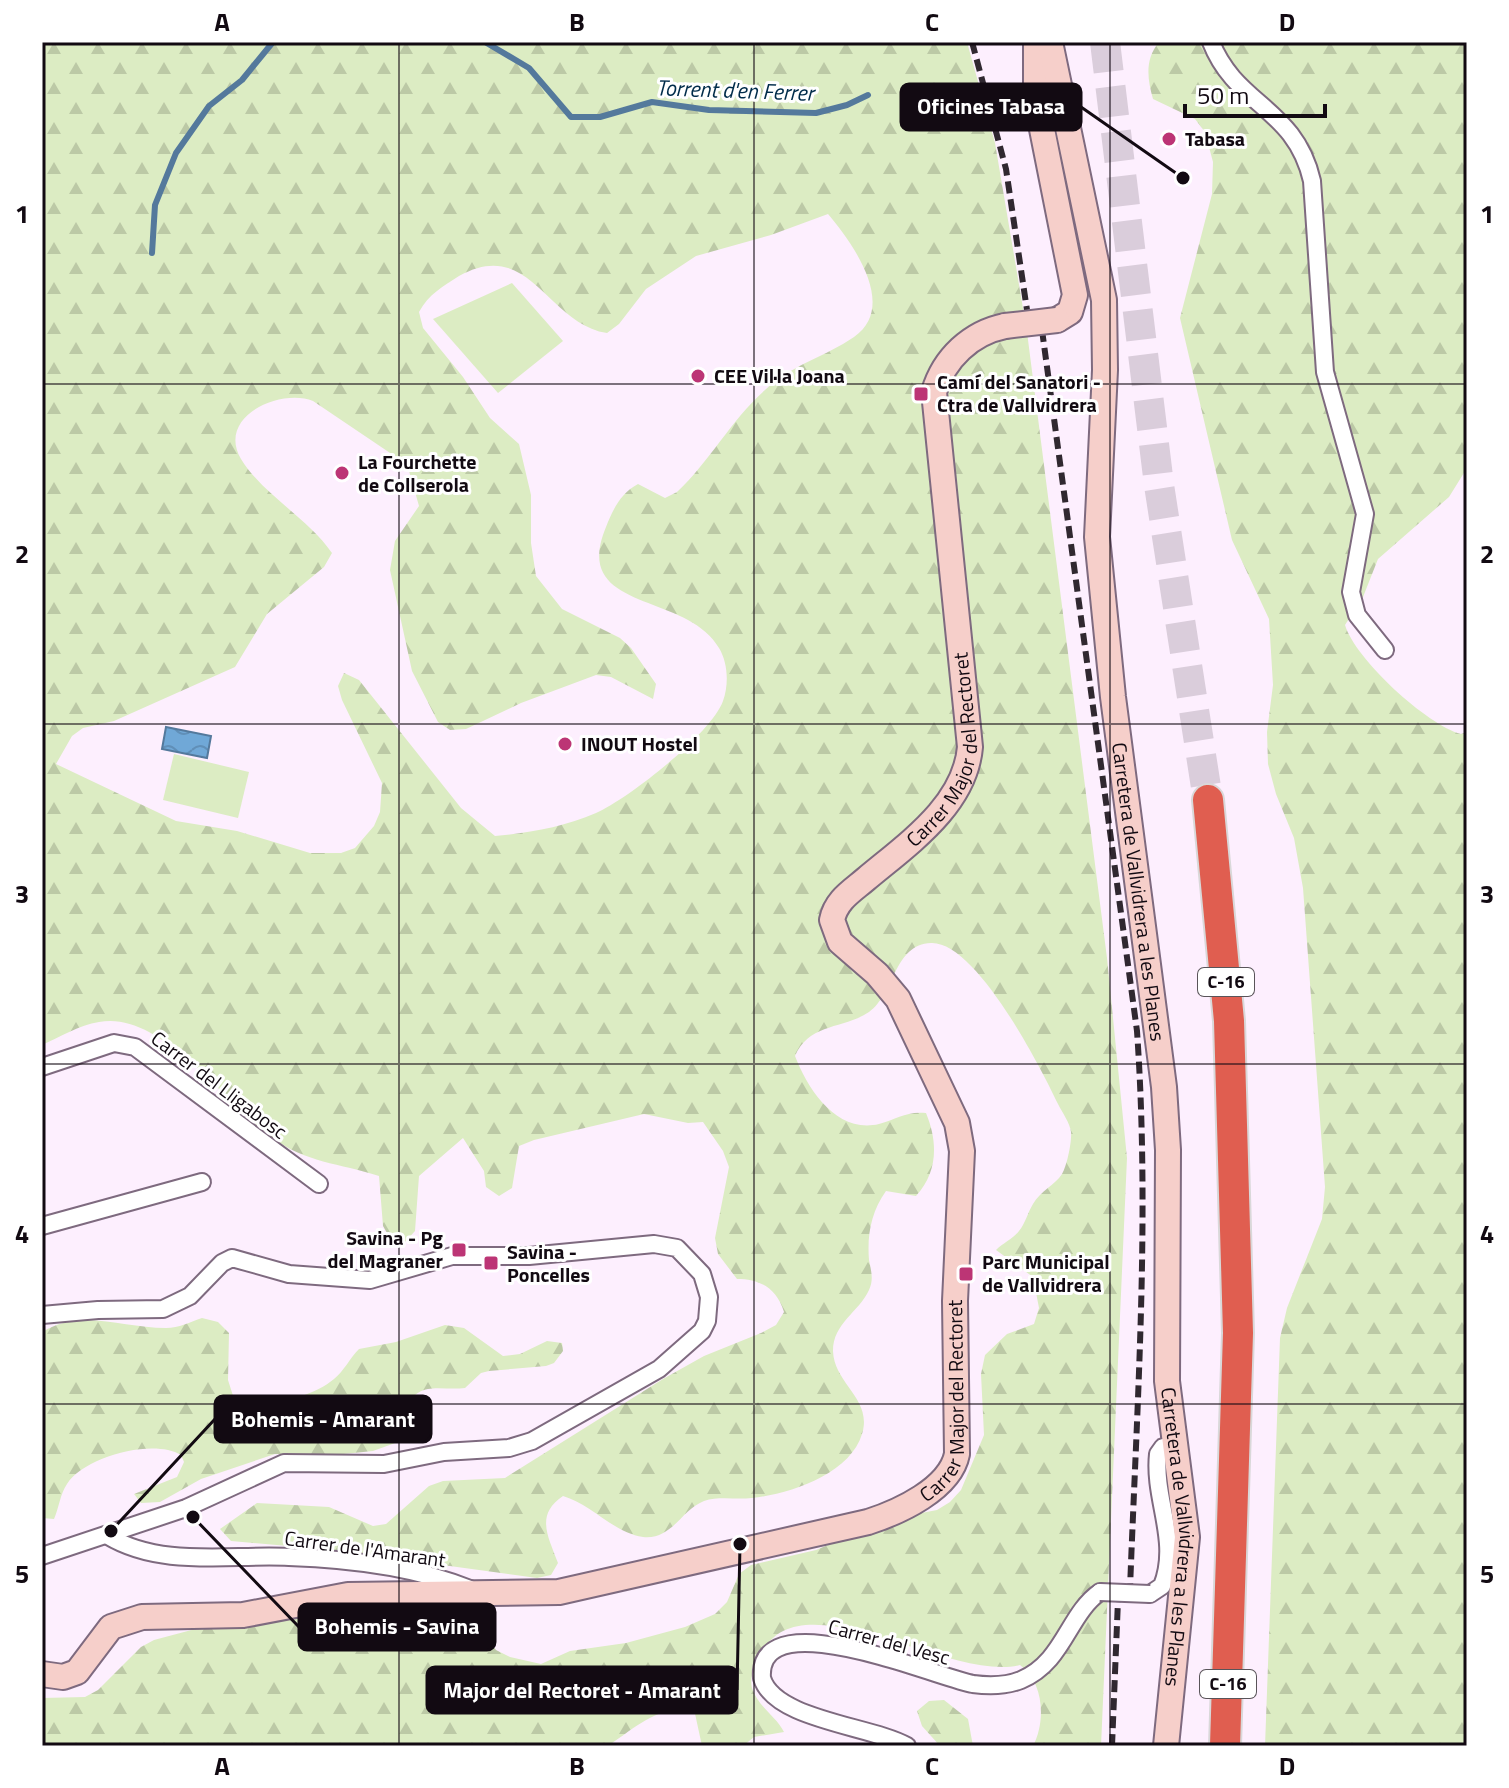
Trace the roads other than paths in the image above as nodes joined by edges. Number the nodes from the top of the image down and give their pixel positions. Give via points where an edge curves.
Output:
1 (1036, 42) edge
2 (1050, 42) edge
3 (1211, 42) edge
4 (1385, 650) dead end
5 (1208, 800) tunnel mouth
6 (42, 1067) edge
7 (202, 1182) dead end
8 (319, 1184) dead end
9 (42, 1226) edge
10 (42, 1315) edge
11 (1174, 1445) junction
12 (108, 1536) junction
13 (42, 1556) edge
14 (474, 1591) junction
15 (42, 1674) edge
16 (907, 1746) edge
17 (1166, 1746) edge
18 (1225, 1746) edge

1 - 14 street, Carrer Major del Rectoret, bridge via 1036,99 1075,295 1070,312 1057,320 1005,326 977,336 942,372 934,392 970,747 965,777 954,796 906,845 842,899 832,920 840,942 898,999 957,1123 962,1151 955,1463 937,1485 868,1522 559,1592
2 - 11 street, Carretera de Vallvidrera a les Planes via 1104,300 1097,537 1164,1087 1167,1381
3 - 4 street via 1228,73 1287,127 1307,160 1325,372 1365,514 1351,581 1353,604
5 - 18 highway, C-16 via 1229,1021 1238,1333
6 - 8 street, Carrer del Lligabosc via 114,1043 135,1047
7 - 9 street
10 - 12 street via 163,1309 190,1296 232,1258 289,1274 370,1280 438,1258 665,1245 687,1255 702,1274 709,1297 707,1321 694,1340 659,1369 521,1445 384,1464 284,1463 186,1508
11 - 16 street, Carrer del Vesc, bridge via 1158,1454 1169,1541 1159,1590 1100,1592 1083,1604 1069,1636 1046,1662 1022,1680 974,1684 813,1642 779,1647 767,1656 762,1678 774,1696
11 - 17 street, Carretera de Vallvidrera a les Planes via 1184,1495 1186,1561
12 - 13 street
12 - 14 street, Carrer de l'Amarant via 148,1554 316,1558 435,1575
14 - 15 street, Carrer Major del Rectoret via 348,1595 243,1615 142,1617 111,1627 77,1672 63,1677

